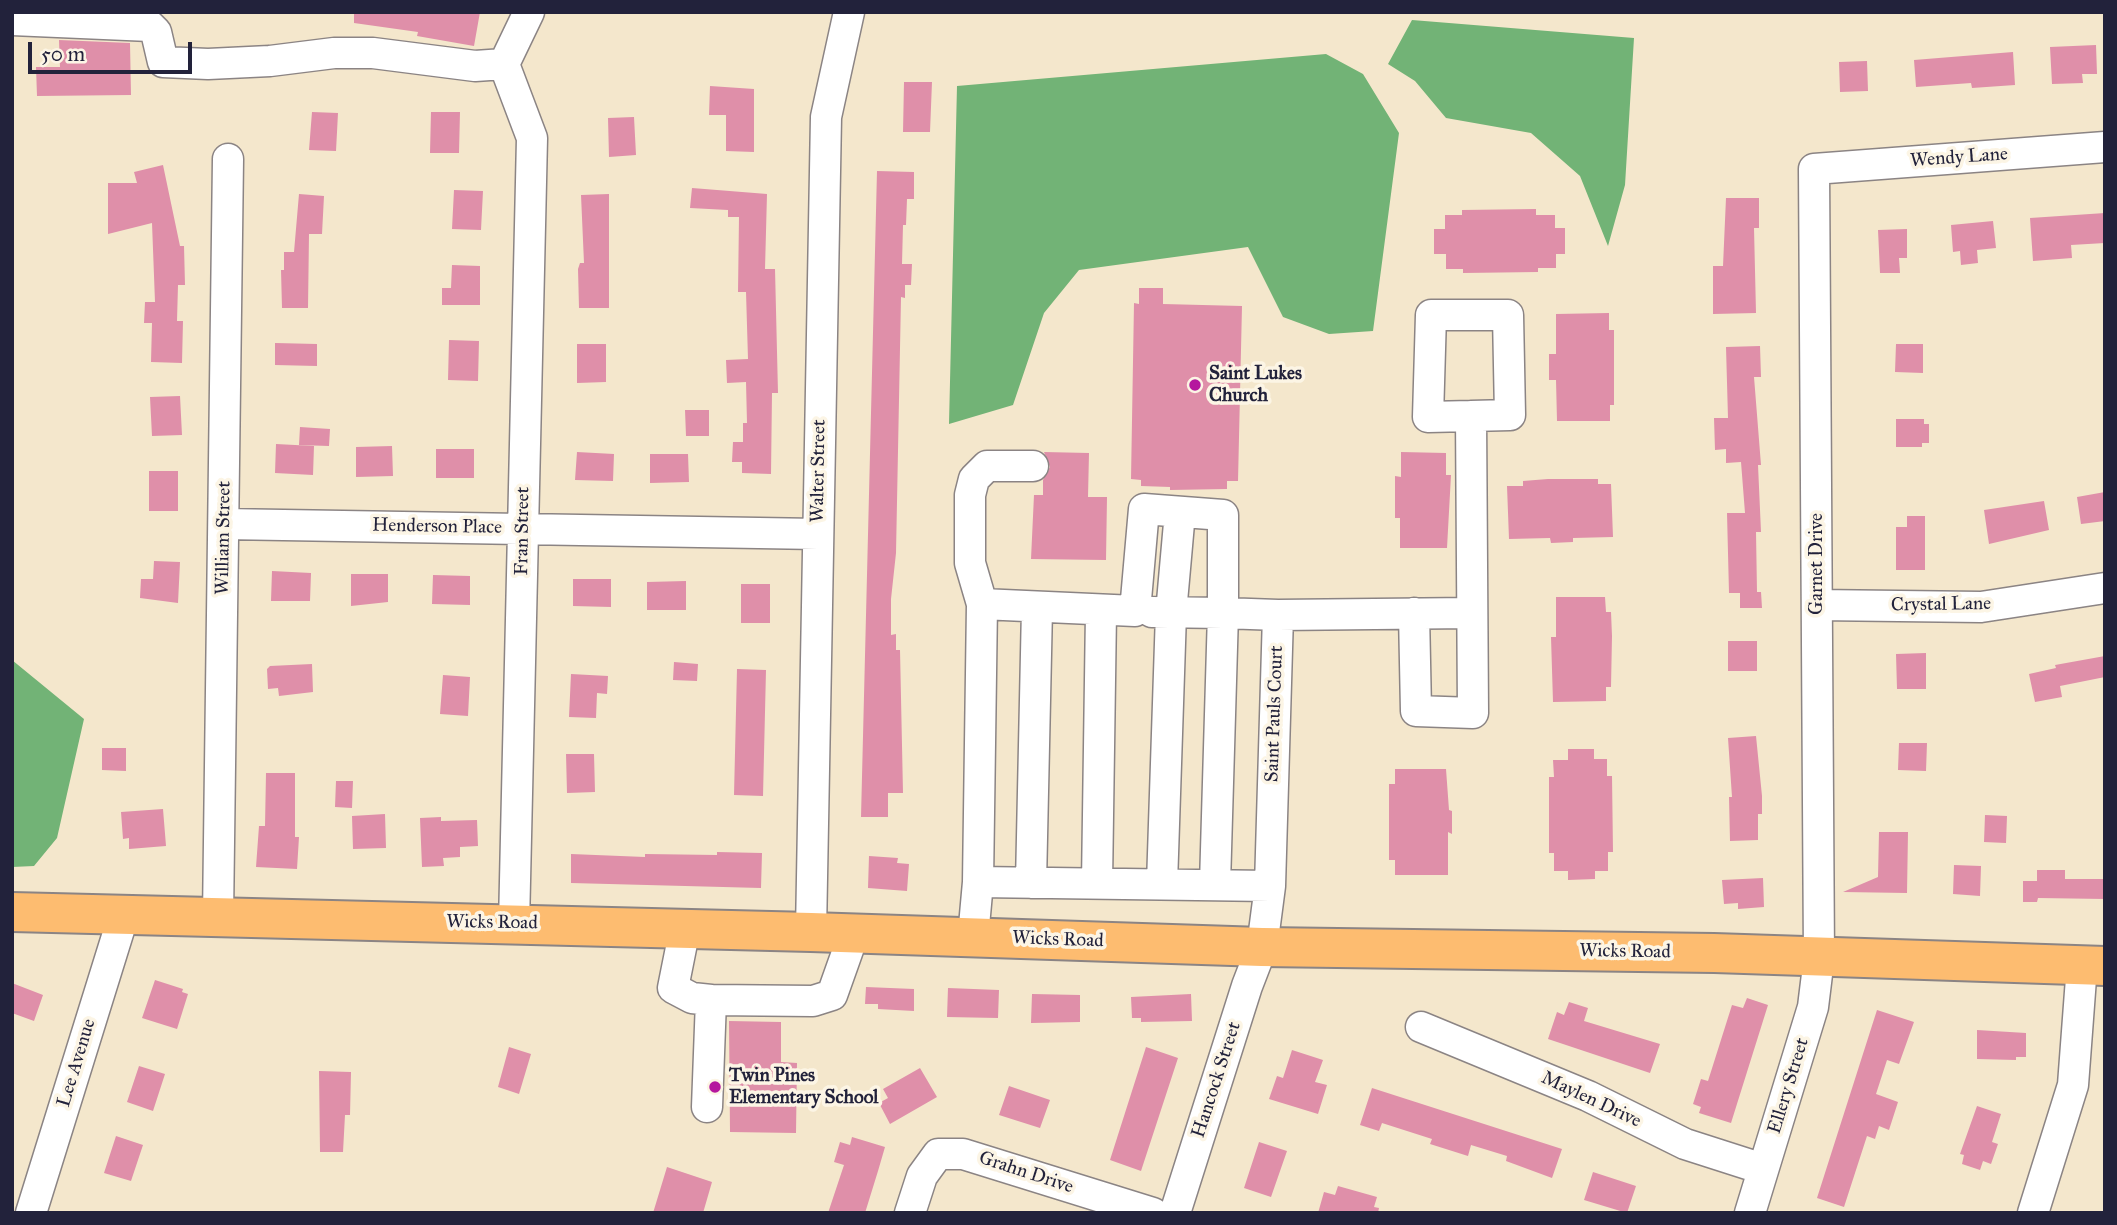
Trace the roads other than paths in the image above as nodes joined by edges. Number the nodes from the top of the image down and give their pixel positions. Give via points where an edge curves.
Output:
1 (529, 12) edge
2 (849, 12) edge
3 (65, 18) edge
4 (12, 20) edge
5 (504, 64) junction
6 (2105, 147) edge
7 (228, 159) dead end
8 (1814, 169) joint
9 (1471, 416) dead end
10 (1033, 466) dead end
11 (1180, 512) junction
12 (224, 524) junction
13 (523, 529) junction
14 (818, 534) junction
15 (2105, 588) edge
16 (982, 604) junction
17 (1817, 606) junction
18 (1037, 608) junction
19 (1135, 611) junction
20 (1101, 612) junction
21 (1471, 612) junction
22 (1171, 613) junction
23 (1223, 613) junction
24 (1414, 613) junction
25 (1278, 615) junction
26 (978, 882) junction
27 (1031, 883) junction
28 (1097, 883) junction
29 (1161, 884) junction
30 (1215, 884) junction
31 (1270, 886) junction
32 (12, 912) edge
33 (124, 914) junction
34 (218, 917) junction
35 (514, 924) junction
36 (685, 928) junction
37 (811, 932) junction
38 (854, 933) junction
39 (973, 937) junction
40 (1262, 947) junction
41 (1819, 958) junction
42 (2093, 965) edge
43 (711, 1000) junction
44 (1421, 1027) dead end
45 (707, 1107) dead end
46 (1763, 1169) junction
47 (31, 1213) edge
48 (910, 1213) edge
49 (1153, 1213) edge
50 (1175, 1213) edge
51 (1750, 1213) edge
52 (2033, 1213) edge

1 - 5 street
2 - 14 street, Walter Street via 826,117
3 - 4 street
3 - 5 street via 150,26 156,32 163,62 208,64 347,53 475,66
5 - 13 street, Fran Street via 532,138
6 - 8 street, Wendy Lane
7 - 12 street, William Street
8 - 17 street, Garnet Drive
9 - 21 street
10 - 16 street via 987,466 974,479 970,563
11 - 19 street via 1144,509
11 - 22 street
11 - 23 street via 1223,514
12 - 13 street, Henderson Place
12 - 34 street, William Street
13 - 14 street, Henderson Place
13 - 35 street, Fran Street
14 - 37 street, Walter Street
15 - 17 street, Crystal Lane via 1982,607
16 - 18 street
16 - 26 street
17 - 41 street, Garnet Drive
18 - 20 street
18 - 27 street
19 - 20 street
19 - 22 street
20 - 28 street
21 - 24 street
21 - 24 street via 1474,713 1416,711
22 - 23 street
22 - 29 street
23 - 25 street
23 - 30 street
24 - 25 street
25 - 31 street, Saint Pauls Court
26 - 27 street
26 - 39 street
27 - 28 street
28 - 29 street
29 - 30 street
30 - 31 street
31 - 40 street, Saint Pauls Court
32 - 33 main road, Wicks Road
33 - 34 main road, Wicks Road
33 - 47 street, Lee Avenue
34 - 35 main road, Wicks Road
35 - 36 main road, Wicks Road
36 - 37 main road, Wicks Road
36 - 43 street via 673,988 692,998
37 - 38 main road, Wicks Road
38 - 39 main road, Wicks Road
38 - 43 street via 832,995 813,1001
39 - 40 main road, Wicks Road
40 - 41 main road, Wicks Road
40 - 50 street, Hancock Street
41 - 42 main road, Wicks Road
41 - 46 street, Ellery Street via 1813,1007
42 - 52 street via 2073,1085
43 - 45 street
44 - 46 street, Maylen Drive via 1588,1096 1685,1144
46 - 51 street, Ellery Street
48 - 49 street, Grahn Drive via 922,1175 938,1154 993,1161

